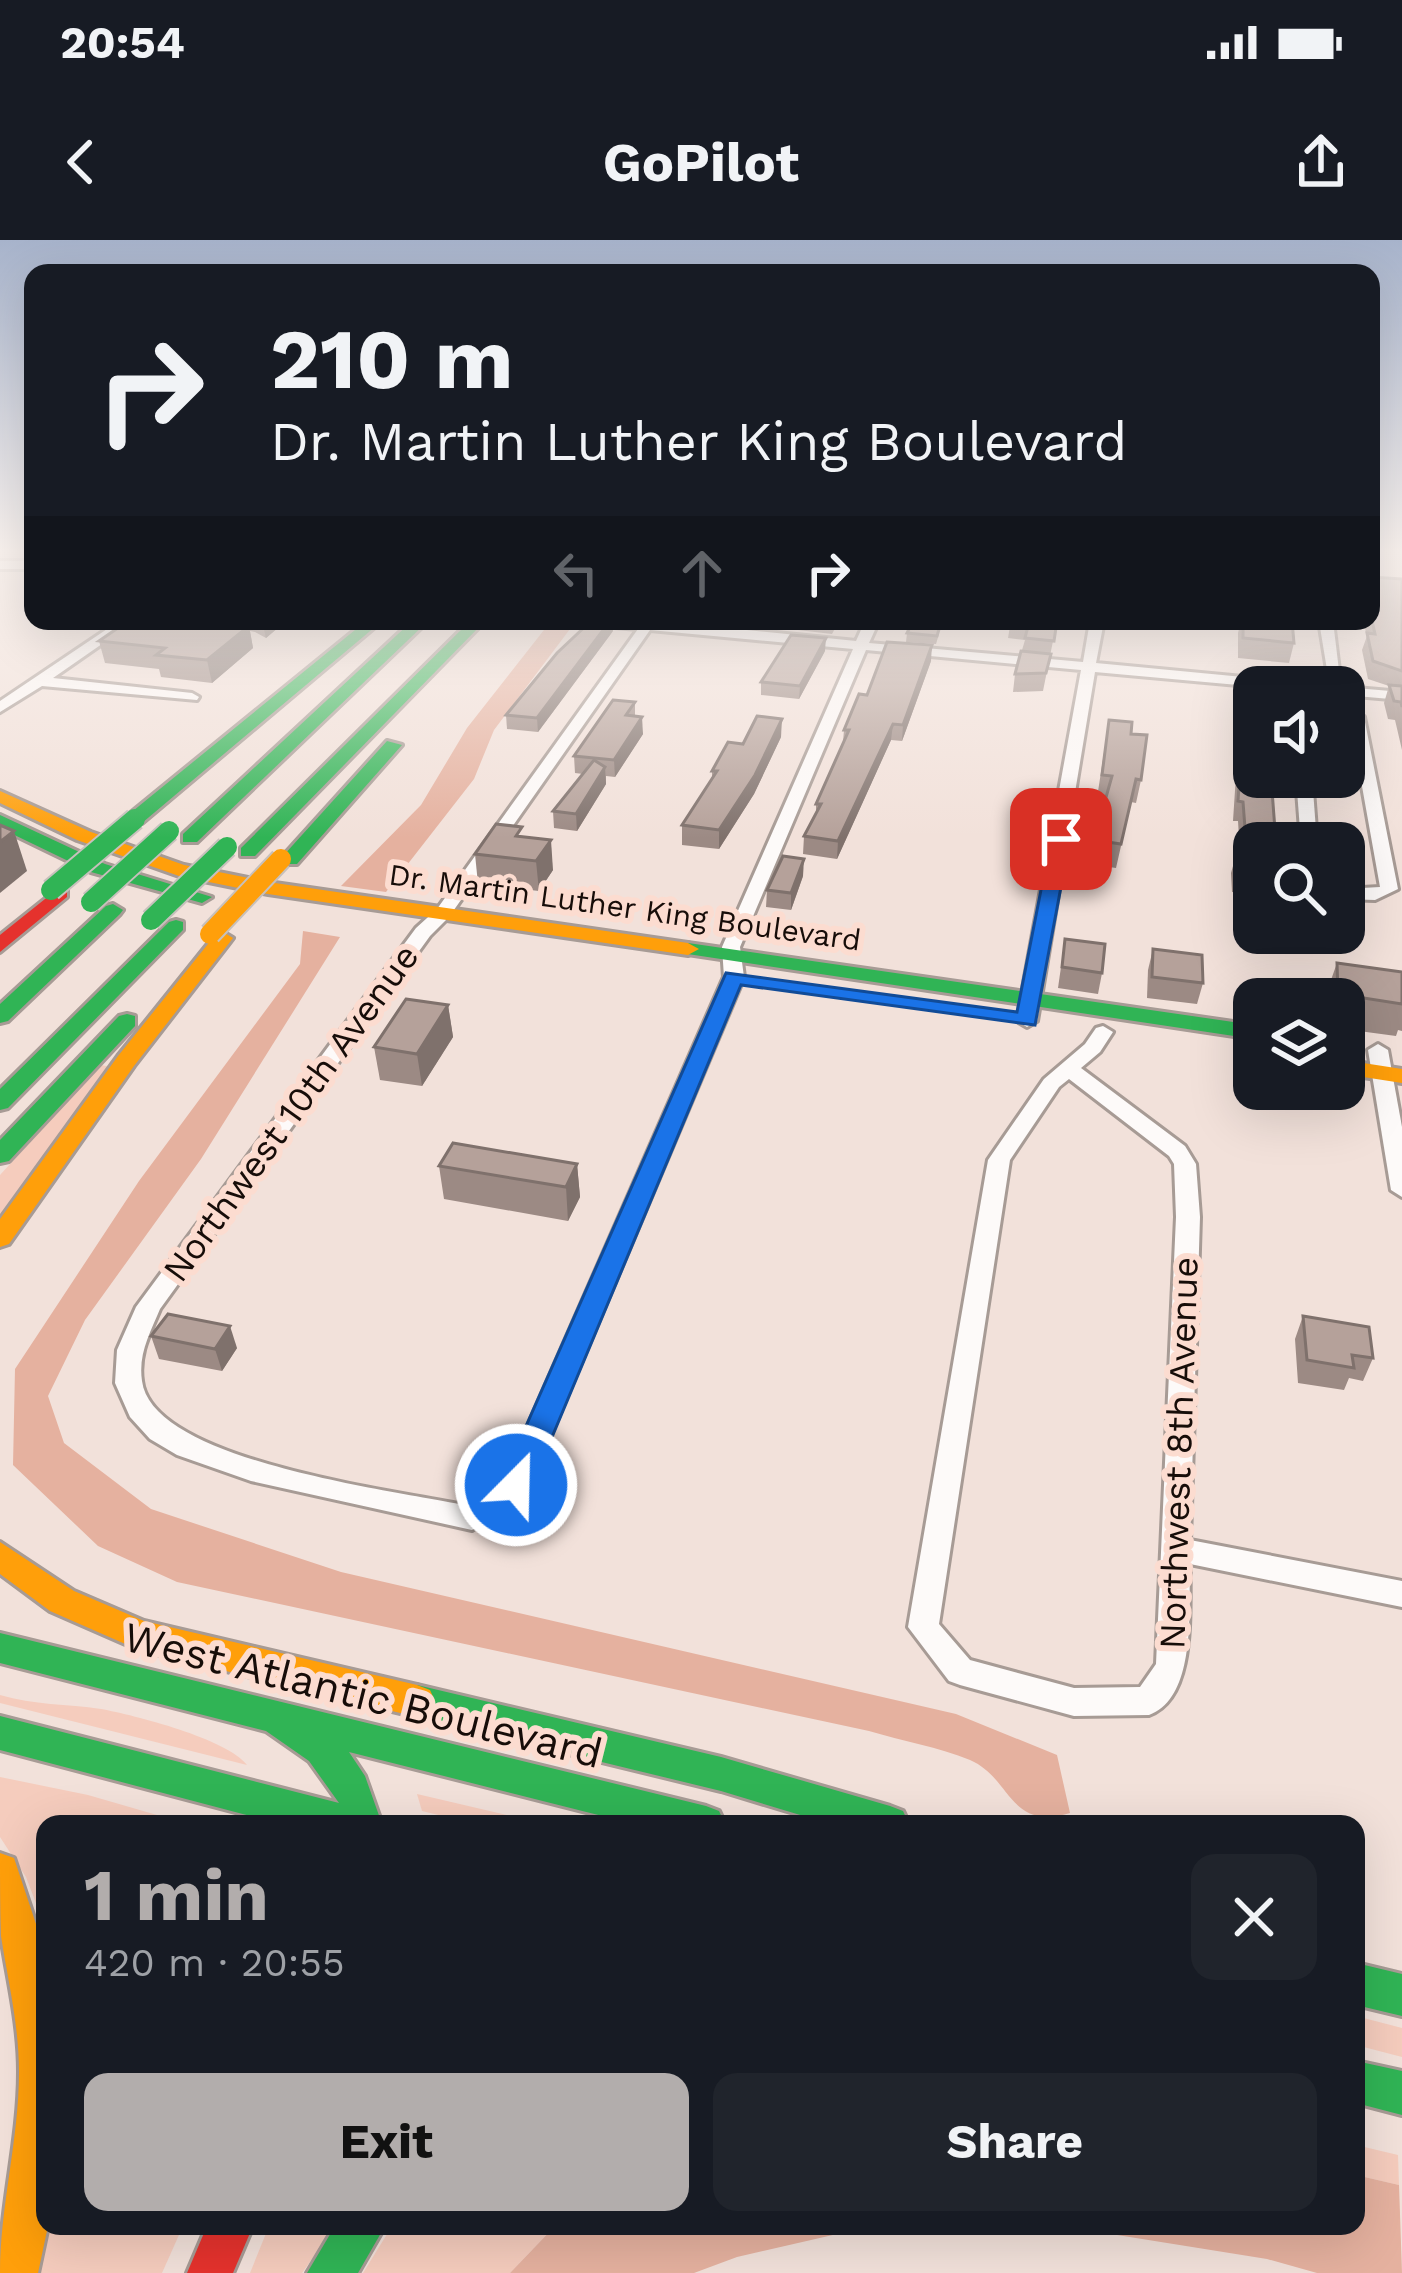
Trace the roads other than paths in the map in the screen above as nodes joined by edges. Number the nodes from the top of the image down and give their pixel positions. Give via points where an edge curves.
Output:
1 (93, 648) edge
2 (343, 648) edge
3 (368, 648) edge
4 (387, 648) edge
5 (431, 648) edge
6 (450, 648) edge
7 (481, 648) edge
8 (631, 648) edge
9 (860, 648) edge
10 (881, 648) edge
11 (1092, 648) edge
12 (1090, 667) junction
13 (1233, 680) edge
14 (38, 681) junction
15 (1365, 693) edge
16 (1402, 696) edge
17 (192, 697) dead end
18 (0, 708) edge
19 (1365, 756) edge
20 (0, 796) edge
21 (0, 821) edge
22 (159, 827) junction
23 (237, 850) junction
24 (56, 892) junction
25 (1365, 893) edge
26 (102, 906) junction
27 (164, 923) junction
28 (433, 923) junction
29 (0, 931) edge
30 (216, 936) junction
31 (0, 946) edge
32 (731, 966) junction
33 (0, 986) edge
34 (1030, 1010) junction
35 (0, 1016) edge
36 (1233, 1030) edge
37 (1103, 1032) junction
38 (1233, 1051) edge
39 (1391, 1063) edge
40 (1066, 1067) junction
41 (0, 1069) edge
42 (0, 1103) edge
43 (0, 1155) edge
44 (1402, 1190) edge
45 (0, 1238) edge
46 (1178, 1549) junction
47 (0, 1556) edge
48 (1402, 1594) edge
49 (0, 1648) edge
50 (277, 1718) junction
51 (0, 1733) edge
52 (315, 1815) edge
53 (361, 1815) edge
54 (670, 1815) edge
55 (860, 1815) edge
56 (0, 1872) edge
57 (1365, 1986) edge
58 (1402, 1995) edge
59 (36, 1996) edge
60 (1365, 2083) edge
61 (1402, 2093) edge
62 (36, 2152) edge
63 (226, 2235) edge
64 (356, 2235) edge
65 (15, 2273) edge
66 (210, 2273) edge
67 (330, 2273) edge

1 - 14 street
2 - 22 main road via 210,758
3 - 22 main road
4 - 22 main road
5 - 23 main road
6 - 23 main road
7 - 30 main road, bridge
8 - 28 street, Northwest 10th Avenue
9 - 32 street
10 - 12 street
11 - 12 street
12 - 13 street
12 - 34 street
14 - 17 street
14 - 18 street
15 - 16 street
19 - 25 street via 1389,889
20 - 28 main road, Dr. Martin Luther King Boulevard via 179,870
21 - 28 main road, Dr. Martin Luther King Boulevard via 160,888 252,907
22 - 24 main road, bridge
22 - 26 main road, bridge
23 - 27 main road
24 - 29 main road
24 - 31 main road
26 - 33 main road
26 - 35 main road
27 - 41 main road
27 - 42 main road
28 - 32 main road, Dr. Martin Luther King Boulevard
28 - 32 street, Northwest 10th Avenue via 148,1307 129,1352 131,1384 143,1412 172,1442 213,1463 472,1518 516,1485
30 - 43 main road
30 - 45 main road
32 - 34 main road, Dr. Martin Luther King Boulevard
34 - 36 main road, Dr. Martin Luther King Boulevard
34 - 37 main road, Dr. Martin Luther King Boulevard
37 - 38 main road, Dr. Martin Luther King Boulevard
37 - 40 street, Northwest 8th Avenue
39 - 44 street
40 - 46 street, Northwest 8th Avenue via 1185,1164
40 - 46 street, Northwest 8th Avenue via 999,1160 923,1627 960,1671 1074,1702 1149,1701 1172,1667
46 - 48 street
47 - 55 main road via 62,1601 139,1635 722,1774
49 - 50 main road, West Atlantic Boulevard
50 - 53 main road via 335,1756
50 - 54 main road, West Atlantic Boulevard
51 - 52 main road
56 - 59 main road via 28,1945
57 - 58 main road
60 - 61 main road
62 - 65 main road
63 - 66 main road
64 - 67 main road

